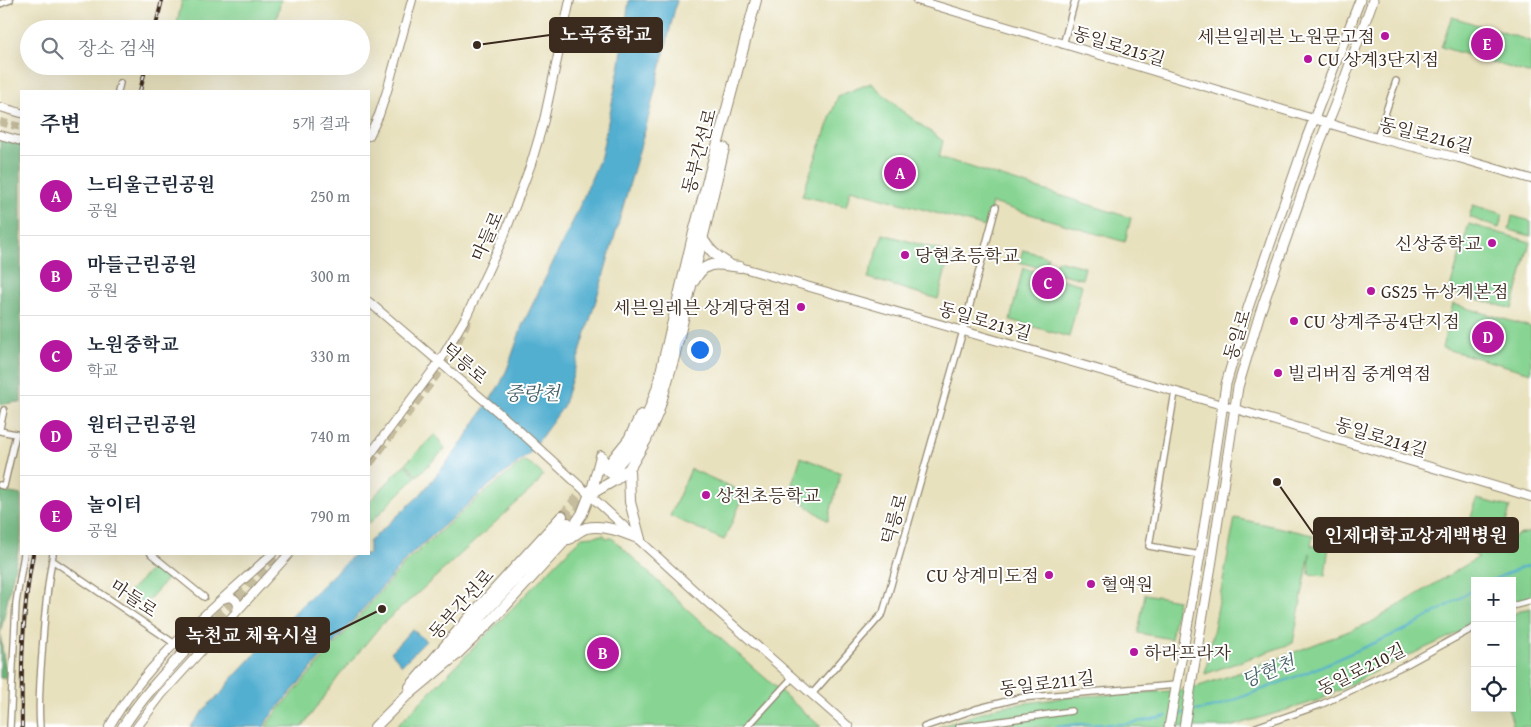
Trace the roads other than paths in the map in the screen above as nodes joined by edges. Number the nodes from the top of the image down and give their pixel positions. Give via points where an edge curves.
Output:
1 (10, 0) edge
2 (412, 0) edge
3 (570, 0) edge
4 (917, 0) edge
5 (1076, 0) edge
6 (1360, 0) edge
7 (1373, 0) edge
8 (756, 3) edge
9 (0, 4) edge
10 (1063, 45) junction
11 (1396, 81) dead end
12 (120, 83) dead end
13 (118, 90) edge
14 (728, 106) junction
15 (0, 107) edge
16 (20, 113) edge
17 (1314, 120) junction
18 (1327, 124) junction
19 (370, 134) edge
20 (0, 135) edge
21 (1377, 138) junction
22 (20, 141) edge
23 (1531, 179) edge
24 (996, 207) dead end
25 (702, 238) junction
26 (740, 267) junction
27 (685, 291) junction
28 (370, 303) edge
29 (675, 310) junction
30 (963, 331) junction
31 (677, 346) junction
32 (440, 361) junction
33 (659, 380) junction
34 (1175, 392) junction
35 (1222, 405) junction
36 (1235, 409) junction
37 (4, 410) dead end
38 (0, 429) edge
39 (370, 455) edge
40 (609, 463) junction
41 (629, 469) junction
42 (0, 486) edge
43 (589, 494) junction
44 (1531, 497) edge
45 (640, 539) junction
46 (560, 545) junction
47 (24, 555) edge
48 (152, 555) edge
49 (271, 555) edge
50 (288, 555) edge
51 (1200, 555) junction
52 (52, 557) edge
53 (204, 597) dead end
54 (223, 599) junction
55 (1531, 601) edge
56 (1516, 605) edge
57 (234, 615) junction
58 (1471, 629) edge
59 (195, 640) tunnel mouth
60 (175, 644) junction
61 (793, 677) junction
62 (1176, 685) junction
63 (812, 694) junction
64 (407, 696) junction
65 (1071, 711) dead end
66 (387, 714) junction
67 (10, 727) edge
68 (40, 727) edge
69 (109, 727) edge
70 (123, 727) edge
71 (137, 727) edge
72 (376, 727) edge
73 (747, 727) edge
74 (849, 727) edge
75 (924, 727) edge
76 (959, 727) edge
77 (1169, 727) edge
78 (1184, 727) edge
79 (1256, 727) edge

1 - 9 street
2 - 19 main road via 398,56
3 - 32 main road, 마들로 via 544,120 526,180 467,315
4 - 10 main road, 동일로215길
5 - 10 street
6 - 17 main road, 동일로
7 - 18 main road, 동일로
8 - 14 highway, 동부간선로
10 - 17 main road, 동일로215길
11 - 21 street
12 - 13 street
14 - 25 highway via 724,145
14 - 27 highway, 동부간선로 via 693,236
15 - 16 main road
17 - 18 main road, 동일로216길
17 - 35 main road, 동일로 via 1248,308
18 - 21 main road, 동일로216길
18 - 36 main road, 동일로 via 1260,313 1238,387
20 - 22 main road
21 - 23 main road, 동일로216길
24 - 30 street, 덕릉로
25 - 26 highway via 720,259
25 - 27 highway
26 - 27 highway via 706,266
26 - 30 main road, 동일로213길
27 - 29 highway, 동부간선로
27 - 31 highway
28 - 32 main road, 덕릉로
29 - 33 highway, 동부간선로
29 - 40 highway, 동부간선로 via 643,411 629,439
30 - 34 main road, 동일로213길
30 - 63 street, 덕릉로 via 883,613
31 - 33 highway
31 - 41 highway via 658,412
32 - 39 main road, 마들로
32 - 43 main road, 덕릉로
33 - 40 highway, 동부간선로 via 639,439
34 - 35 main road, 동일로213길
34 - 51 street via 1149,546
35 - 36 main road, 동일로214길
35 - 51 main road, 동일로
36 - 44 main road, 동일로214길
36 - 78 main road, 동일로
37 - 38 street
38 - 42 street via 16,434 4,486
40 - 41 highway via 603,468 609,473 616,475
40 - 43 highway
41 - 43 highway
41 - 45 highway via 631,510
43 - 45 main road, 덕릉로
43 - 46 highway via 578,520
45 - 46 highway via 618,530 585,528
45 - 61 main road, 덕릉로
46 - 64 highway via 494,618
47 - 67 street via 16,603
48 - 53 street
49 - 54 main road
50 - 57 main road
51 - 62 main road, 동일로
52 - 60 street, 마들로
52 - 68 street via 43,632
54 - 57 main road via 230,597 237,602
54 - 60 main road
55 - 56 street
57 - 71 main road via 162,694
58 - 79 street, 동일로210길 via 1320,705
59 - 70 highway
60 - 69 main road via 143,678
61 - 63 main road, 덕릉로
61 - 73 street
62 - 75 street, 동일로211길 via 1019,698
62 - 77 main road, 동일로
63 - 74 main road, 덕릉로
64 - 66 highway, 동부간선로
64 - 66 highway, 동부간선로 via 565,519 469,618
65 - 76 street
66 - 72 highway, 동부간선로

